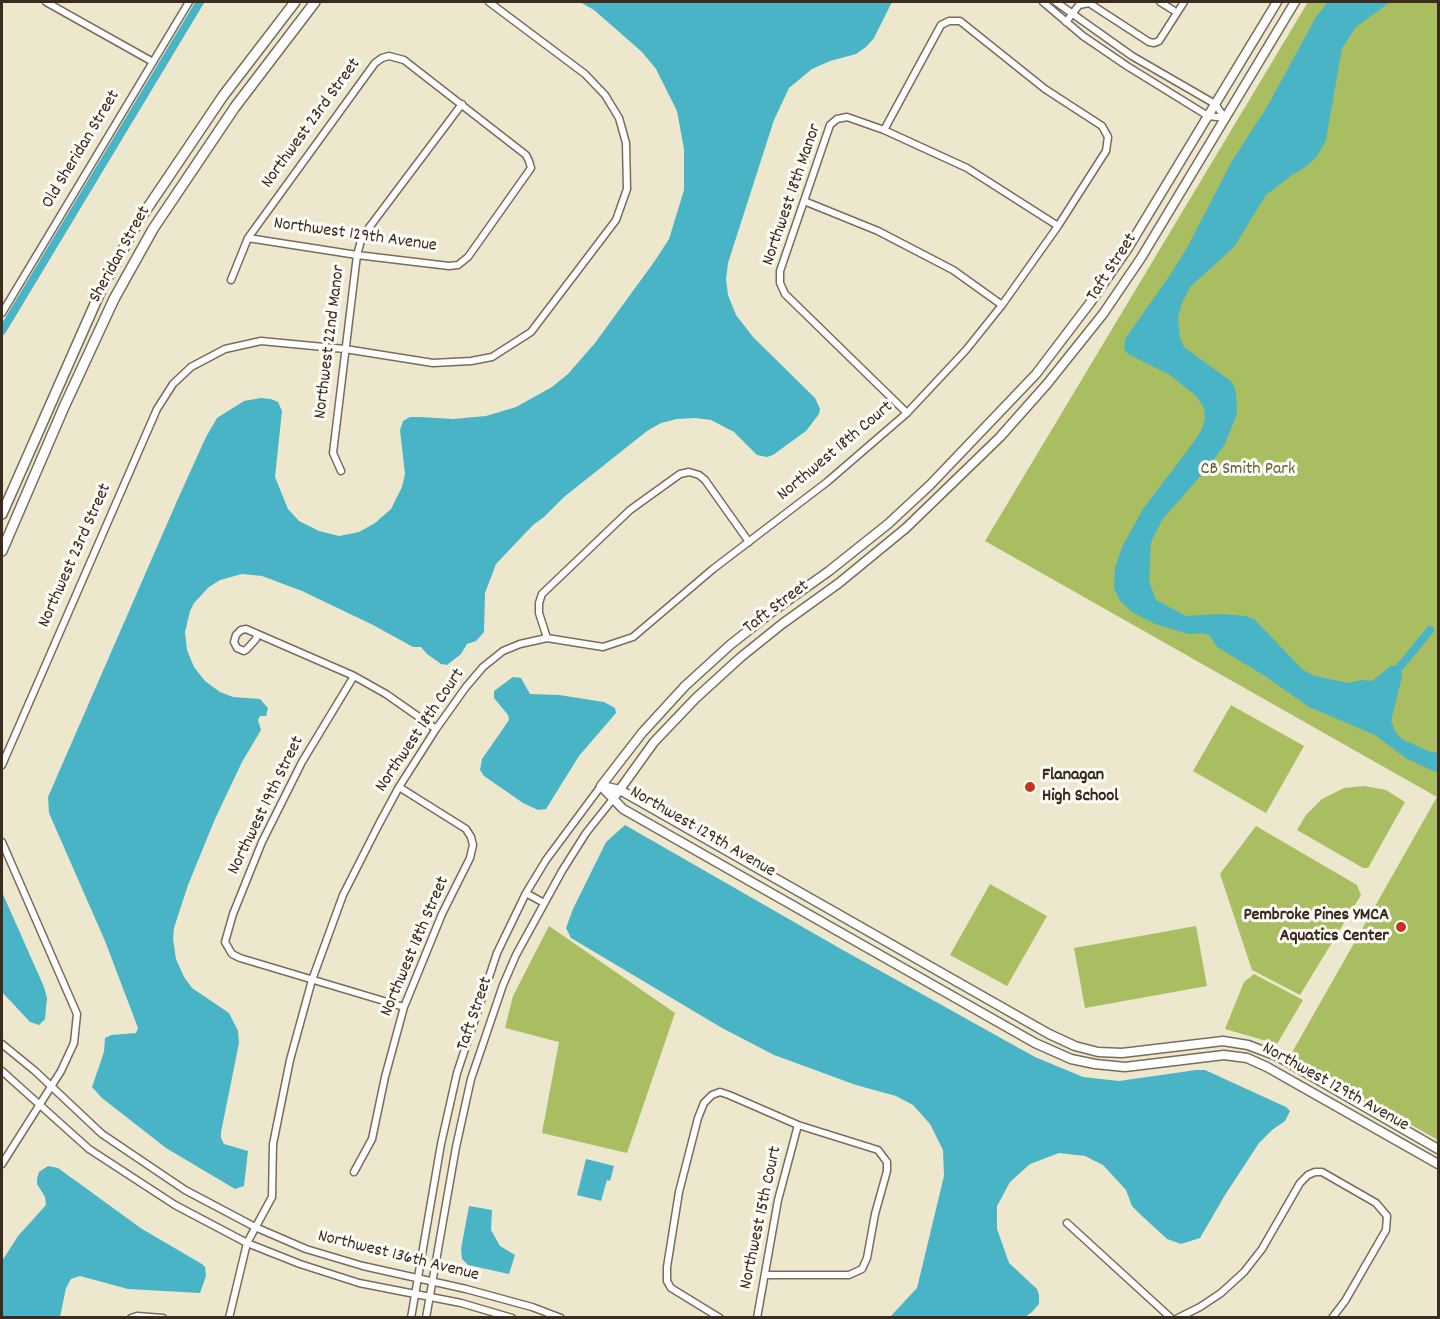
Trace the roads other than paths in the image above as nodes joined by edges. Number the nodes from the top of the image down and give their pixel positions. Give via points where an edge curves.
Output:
1 (50, 2) edge
2 (189, 2) edge
3 (295, 2) edge
4 (315, 2) edge
5 (489, 2) edge
6 (1042, 2) edge
7 (1056, 2) edge
8 (1160, 2) edge
9 (1184, 2) edge
10 (1277, 2) edge
11 (1295, 2) edge
12 (1173, 10) dead end
13 (1072, 14) junction
14 (1066, 22) junction
15 (153, 62) junction
16 (462, 104) junction
17 (1215, 104) junction
18 (1208, 116) junction
19 (1226, 118) junction
20 (884, 130) junction
21 (804, 201) junction
22 (1058, 226) junction
23 (248, 238) junction
24 (357, 255) junction
25 (231, 280) dead end
26 (1002, 305) junction
27 (2, 313) edge
28 (345, 350) junction
29 (907, 413) junction
30 (341, 471) dead end
31 (2, 514) edge
32 (749, 542) junction
33 (2, 551) edge
34 (772, 611) junction
35 (782, 624) junction
36 (257, 634) dead end
37 (547, 638) junction
38 (354, 676) junction
39 (436, 729) junction
40 (2, 765) edge
41 (601, 786) junction
42 (399, 787) junction
43 (620, 790) junction
44 (613, 799) junction
45 (2, 842) edge
46 (526, 893) junction
47 (544, 903) junction
48 (925, 963) junction
49 (312, 980) junction
50 (927, 980) junction
51 (404, 1007) junction
52 (470, 1032) junction
53 (484, 1036) junction
54 (2, 1044) edge
55 (2, 1071) edge
56 (51, 1087) junction
57 (40, 1104) junction
58 (798, 1125) junction
59 (441, 1144) junction
60 (456, 1147) junction
61 (1438, 1149) edge
62 (2, 1163) edge
63 (1438, 1164) edge
64 (354, 1172) dead end
65 (1067, 1223) dead end
66 (255, 1227) junction
67 (247, 1243) junction
68 (765, 1275) junction
69 (418, 1279) junction
70 (432, 1282) junction
71 (416, 1294) junction
72 (429, 1296) junction
73 (131, 1317) edge
74 (163, 1317) edge
75 (229, 1317) edge
76 (411, 1317) edge
77 (426, 1317) edge
78 (512, 1317) edge
79 (561, 1317) edge
80 (720, 1317) edge
81 (757, 1317) edge
82 (1171, 1317) edge
83 (1178, 1317) edge
84 (1332, 1317) edge

1 - 15 street
2 - 15 street, Old Sheridan Street
3 - 31 main road, Sheridan Street via 223,96 138,222 102,288
4 - 33 main road, Sheridan Street via 235,107 153,229 114,299
5 - 28 street, Northwest 23rd Street via 585,74 605,95 626,143 627,189 615,220 531,332 492,357 433,363
6 - 14 street
7 - 13 street
8 - 12 street
9 - 13 street via 1154,44 1089,3 1079,5
10 - 17 street, Taft Street
11 - 19 street, Taft Street
13 - 14 street
13 - 17 street via 1132,56
14 - 18 street via 1126,66
15 - 27 street, Old Sheridan Street
16 - 23 street, Northwest 23rd Street via 404,60 382,58
16 - 24 street, Northwest 22nd Manor via 362,237
16 - 24 street, Northwest 129th Avenue via 526,155 531,168 468,257 458,265
17 - 18 street, Taft Street
17 - 19 street
18 - 19 street
18 - 34 street, Taft Street via 1128,249 1036,374 922,493 829,571
19 - 35 street, Taft Street via 1141,258 1102,314 1014,421 893,540
20 - 21 street, Northwest 18th Manor via 847,117 830,125
20 - 22 street via 967,168
20 - 22 street, Northwest 18th Court via 941,25 960,21 1028,76 1102,126 1108,137 1106,151
21 - 26 street via 878,231 953,270
21 - 29 street, Northwest 18th Manor via 780,271 784,294
22 - 26 street, Northwest 18th Court
23 - 24 street, Northwest 129th Avenue
23 - 25 street, Northwest 23rd Street
24 - 28 street, Northwest 22nd Manor
26 - 29 street, Northwest 18th Court
28 - 30 street, Northwest 22nd Manor via 333,453
28 - 40 street, Northwest 23rd Street via 261,341 225,349 191,367 173,384 157,409
29 - 32 street, Northwest 18th Court
32 - 37 street, Northwest 18th Court via 633,638 603,647
32 - 37 street via 705,480 689,472 680,474 630,510 542,594 538,613
34 - 35 street
34 - 41 street, Taft Street via 685,686
35 - 43 street, Taft Street via 696,698 654,742
36 - 38 street
37 - 39 street, Northwest 18th Court via 503,651 483,667
38 - 39 street
38 - 49 street, Northwest 19th Street via 302,762 262,843 225,942 232,954
39 - 42 street, Northwest 18th Court
41 - 43 street, Northwest 129th Avenue
41 - 44 street, Northwest 129th Avenue
41 - 46 street, Taft Street
42 - 49 street, Northwest 18th Court via 343,895
42 - 51 street, Northwest 18th Street via 466,829 473,844
43 - 44 street, Taft Street
43 - 48 street, Northwest 129th Avenue
44 - 47 street, Taft Street via 586,833
44 - 50 street, Northwest 129th Avenue via 622,808
45 - 56 street via 77,1014 74,1043
46 - 47 street
46 - 52 street, Taft Street via 497,953
47 - 53 street, Taft Street via 516,955
48 - 50 street
48 - 61 street, Northwest 129th Avenue via 1049,1034 1098,1052 1122,1053 1223,1041 1248,1045 1277,1056
49 - 51 street
49 - 66 street, Northwest 18th Court via 273,1144 272,1197
50 - 63 street, Northwest 129th Avenue via 1035,1043 1071,1059 1125,1067 1224,1055 1247,1058
51 - 64 street, Northwest 18th Street via 372,1139
52 - 53 street
52 - 59 street, Taft Street
53 - 60 street, Taft Street
54 - 56 street, Northwest 136th Avenue
55 - 57 street, Northwest 136th Avenue
56 - 57 street
56 - 66 street, Northwest 136th Avenue via 130,1155
57 - 62 street
57 - 67 street, Northwest 136th Avenue via 89,1149 175,1205
58 - 68 street, Northwest 15th Court via 778,1200
58 - 68 street via 878,1150 884,1156 887,1171 862,1269 849,1275
58 - 80 street via 720,1092 704,1103 679,1192 667,1281 678,1293
59 - 60 street
59 - 69 street, Taft Street
60 - 70 street, Taft Street
65 - 82 street
66 - 67 street, Northwest 18th Court
66 - 69 street, Northwest 136th Avenue via 306,1249
67 - 71 street, Northwest 136th Avenue via 359,1283
67 - 75 street, Northwest 18th Court
68 - 81 street, Northwest 15th Court
69 - 70 street, Northwest 136th Avenue
69 - 71 street, Taft Street
70 - 72 street, Taft Street
70 - 79 street, Northwest 136th Avenue
71 - 72 street, Northwest 136th Avenue
71 - 76 street, Taft Street
72 - 77 street, Taft Street
72 - 78 street, Northwest 136th Avenue
73 - 74 street
83 - 84 street via 1221,1293 1244,1272 1300,1183 1308,1175 1322,1172 1376,1203 1387,1216 1386,1230

